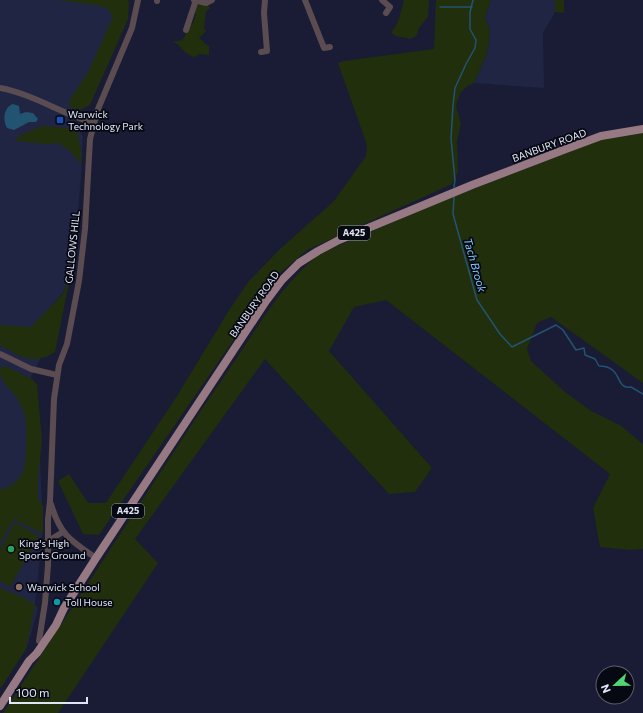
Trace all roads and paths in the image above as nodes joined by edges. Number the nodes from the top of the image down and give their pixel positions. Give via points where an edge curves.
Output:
1 (138, 0) edge
2 (195, 0) edge
3 (212, 0) edge
4 (265, 0) edge
5 (305, 0) edge
6 (382, 0) edge
7 (396, 1) dead end
8 (390, 7) junction
9 (386, 13) dead end
10 (186, 30) dead end
11 (324, 48) dead end
12 (267, 51) dead end
13 (0, 88) edge
14 (94, 123) junction
15 (643, 128) edge
16 (0, 354) edge
17 (57, 375) junction
18 (50, 501) junction
19 (63, 532) junction
20 (48, 544) junction
21 (96, 558) junction
22 (64, 608) junction
23 (39, 641) junction
24 (29, 661) junction
25 (0, 706) edge

1 - 14 street, GALLOWS HILL via 132,28 102,97
2 - 3 street via 206,3
2 - 10 street
4 - 12 street
5 - 11 street
6 - 8 street
7 - 8 street
8 - 9 street
13 - 14 street via 28,96
14 - 17 street, GALLOWS HILL via 74,324
15 - 21 main road, BANBURY ROAD / A425 via 601,136 472,185 339,240 299,263 269,297
16 - 17 street via 28,368
17 - 18 street, GALLOWS HILL
18 - 19 street, GALLOWS HILL
18 - 20 street, GALLOWS HILL
19 - 20 street
19 - 21 street, GALLOWS HILL via 71,541
20 - 23 street, GALLOWS HILL via 45,603
21 - 22 main road, BANBURY ROAD / A425
22 - 23 main road, BANBURY ROAD / A425 via 54,617
22 - 24 main road, BANBURY ROAD / A425 via 52,631
23 - 24 main road, BANBURY ROAD / A425
24 - 25 main road, BANBURY ROAD / A425

